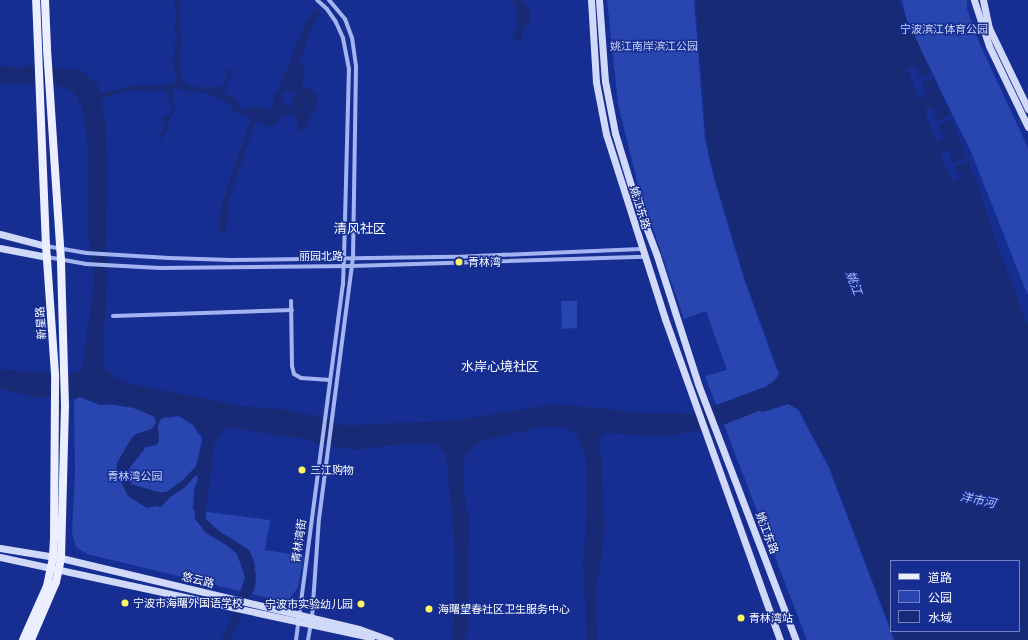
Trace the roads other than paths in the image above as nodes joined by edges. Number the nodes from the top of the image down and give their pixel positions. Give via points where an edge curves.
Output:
1 (36, 0) edge
2 (45, 0) edge
3 (317, 0) edge
4 (329, 0) edge
5 (591, 0) edge
6 (599, 0) edge
7 (974, 0) edge
8 (983, 0) edge
9 (1028, 108) edge
10 (1028, 127) edge
11 (0, 234) edge
12 (46, 246) junction
13 (0, 248) edge
14 (60, 248) junction
15 (641, 249) junction
16 (47, 257) junction
17 (644, 257) junction
18 (344, 258) junction
19 (353, 258) junction
20 (61, 260) junction
21 (343, 266) junction
22 (352, 266) junction
23 (291, 301) dead end
24 (292, 310) junction
25 (113, 316) dead end
26 (59, 374) junction
27 (330, 380) junction
28 (0, 548) edge
29 (0, 557) edge
30 (57, 558) junction
31 (55, 568) junction
32 (299, 619) junction
33 (311, 621) junction
34 (23, 640) edge
35 (31, 640) edge
36 (296, 640) edge
37 (308, 640) edge
38 (383, 640) edge
39 (390, 640) edge
40 (780, 640) edge
41 (795, 640) edge

1 - 12 main road, 新星路
2 - 14 main road, 新星路
3 - 18 street, 青林湾街 via 336,22 343,38 349,69
4 - 19 street, 青林湾街 via 345,19 352,38 356,66
5 - 15 main road, 姚江东路 via 596,82 604,128
6 - 41 main road, 姚江东路 via 605,81 615,133 709,412
7 - 10 main road via 989,46
8 - 9 main road via 989,28
11 - 12 main road, 丽园北路
12 - 14 street, 丽园北路
12 - 16 main road, 新星路
13 - 16 main road, 丽园北路
14 - 18 street, 丽园北路 via 86,253 231,260
14 - 20 main road, 新星路
15 - 17 main road, 姚江东路
15 - 19 street, 丽园北路 via 455,257
16 - 20 street, 丽园北路
16 - 26 main road, 新星路
17 - 22 street, 丽园北路
17 - 40 main road, 姚江东路
18 - 19 street, 丽园北路
18 - 21 street, 青林湾街
19 - 22 street, 青林湾街
20 - 21 street, 丽园北路 via 160,268
20 - 26 main road, 新星路
21 - 22 street, 丽园北路
21 - 27 street, 青林湾街 via 343,285
22 - 33 street, 青林湾街 via 319,519
23 - 24 street
24 - 25 street
24 - 27 street via 294,374 301,378
26 - 30 main road, 新星路 via 56,405
26 - 30 main road, 新星路 via 65,406
27 - 32 street, 青林湾街
28 - 30 main road, 悠云路
29 - 31 main road, 悠云路
30 - 31 main road, 新星路
30 - 32 main road, 悠云路 via 254,604
31 - 32 main road, 悠云路 via 251,612
31 - 34 main road, 新星路
31 - 35 main road, 新星路 via 56,582
32 - 33 main road, 悠云路
32 - 36 street, 青林湾街
33 - 37 street, 青林湾街
33 - 38 main road, 悠云路
33 - 39 main road, 悠云路 via 358,629

